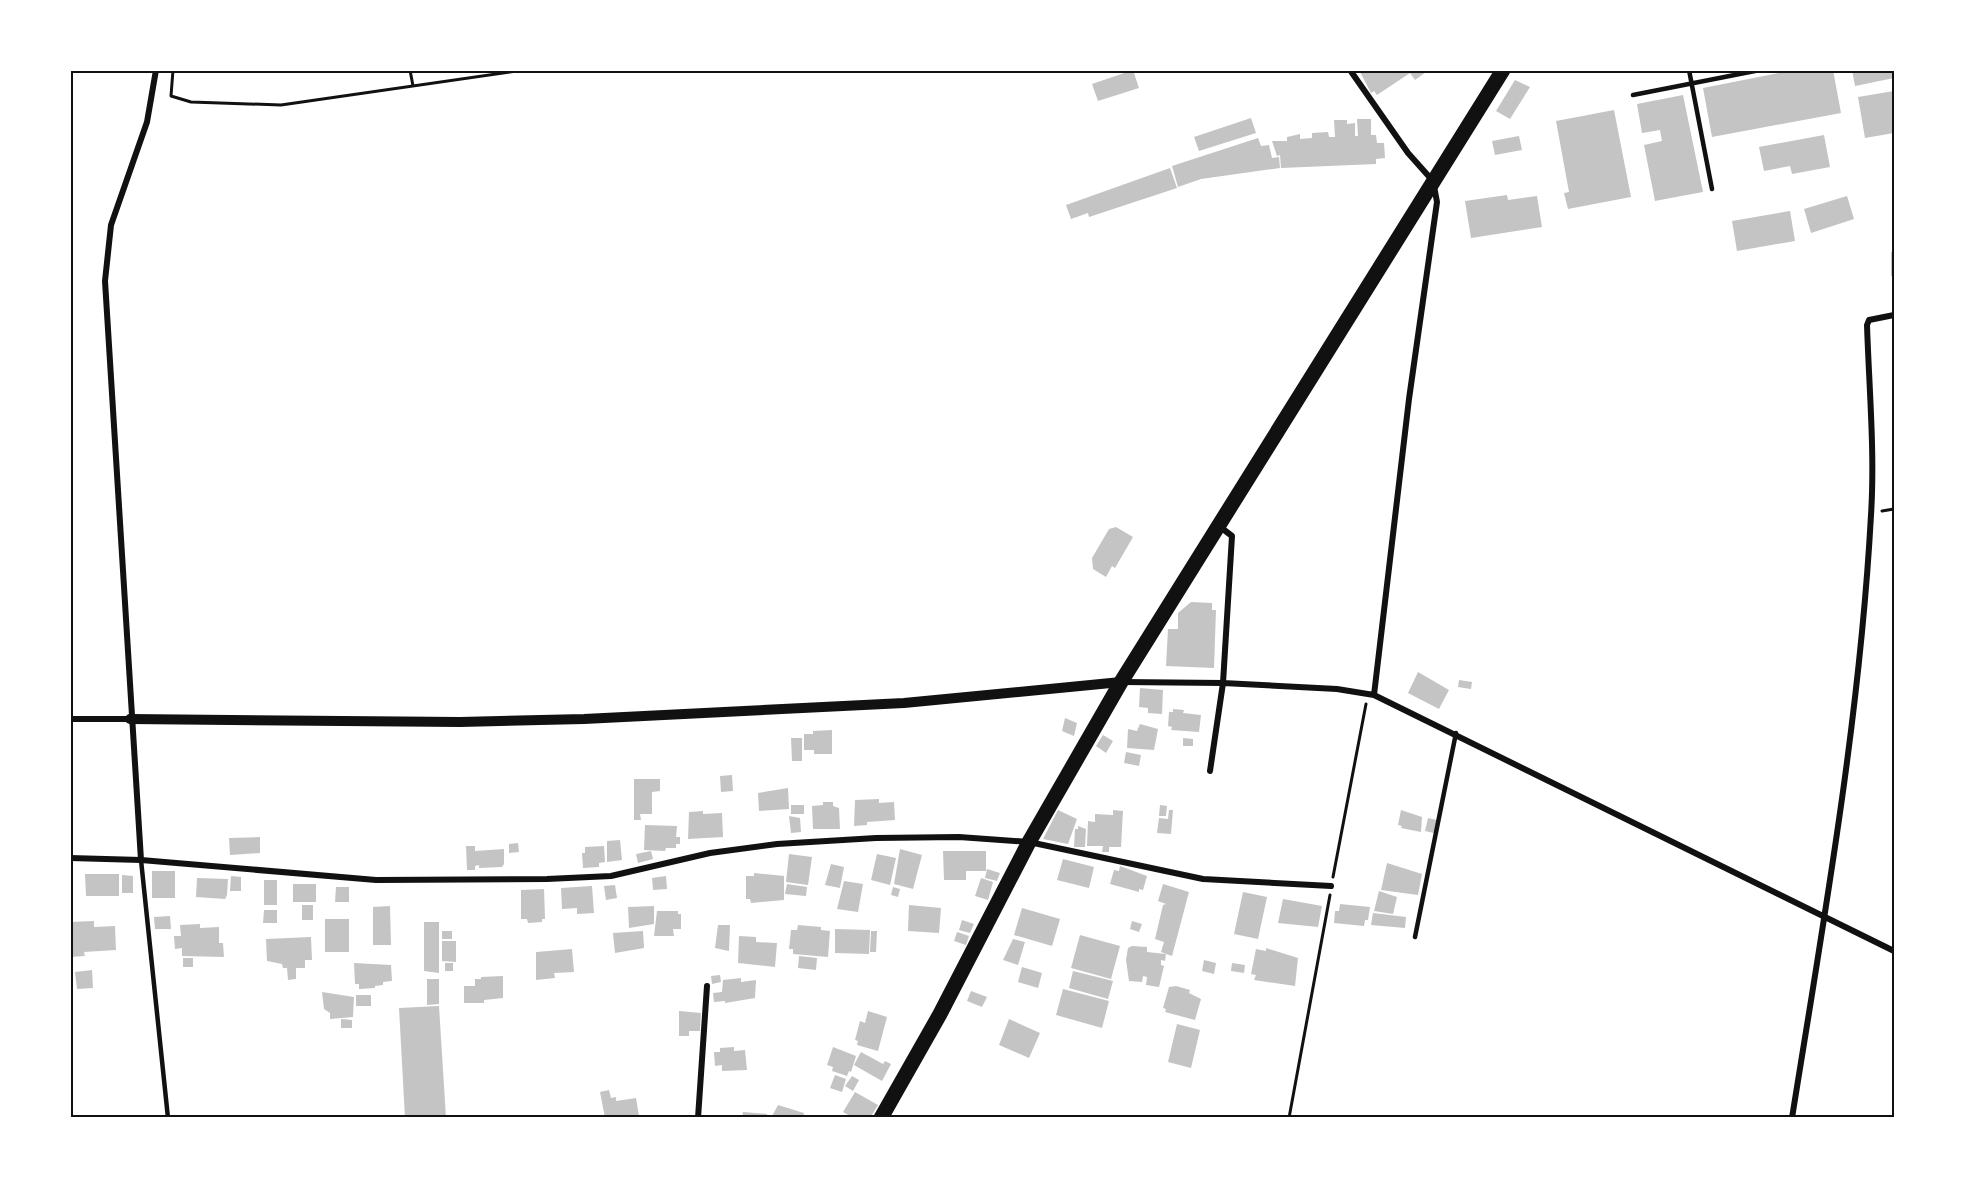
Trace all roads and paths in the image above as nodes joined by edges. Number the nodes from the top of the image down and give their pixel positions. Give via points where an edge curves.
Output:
1 (156, 70) edge
2 (173, 70) edge
3 (410, 70) edge
4 (524, 70) edge
5 (1350, 70) edge
6 (1503, 70) edge
7 (1689, 70) edge
8 (1760, 70) edge
9 (1692, 84) junction
10 (413, 86) junction
11 (1632, 95) dead end
12 (1432, 181) junction
13 (1712, 189) dead end
14 (1894, 315) edge
15 (1219, 526) junction
16 (1121, 682) junction
17 (1223, 683) junction
18 (1371, 694) junction
19 (70, 719) edge
20 (130, 719) junction
21 (1456, 733) junction
22 (1210, 771) dead end
23 (1029, 842) junction
24 (70, 858) edge
25 (141, 860) junction
26 (1331, 886) junction
27 (1825, 917) junction
28 (1415, 937) dead end
29 (1894, 951) edge
30 (707, 986) dead end
31 (168, 1118) edge
32 (698, 1118) edge
33 (881, 1118) edge
34 (1289, 1118) edge
35 (1792, 1118) edge

1 - 20 street via 147,122 111,225 105,281
2 - 10 path via 171,96 191,102 281,105
3 - 10 path
4 - 10 path
5 - 12 street
6 - 12 main road
7 - 9 lane
8 - 9 lane
9 - 11 lane
9 - 13 lane
12 - 15 main road
12 - 18 street via 1437,202
14 - 27 street via 1869,320 1867,325 1872,513
15 - 16 main road
15 - 17 street via 1232,536
16 - 17 street
16 - 20 street via 904,703 584,719
16 - 23 main road
17 - 18 street
17 - 22 street
18 - 21 street
18 - 26 path
19 - 20 street
20 - 25 street
21 - 27 street
21 - 28 lane
23 - 25 street via 959,837 777,844 710,853 611,876 548,879 376,880
23 - 26 street via 1203,879
23 - 33 main road via 945,1005
24 - 25 street
25 - 31 lane
26 - 34 path
27 - 29 street
27 - 35 street
30 - 32 street

